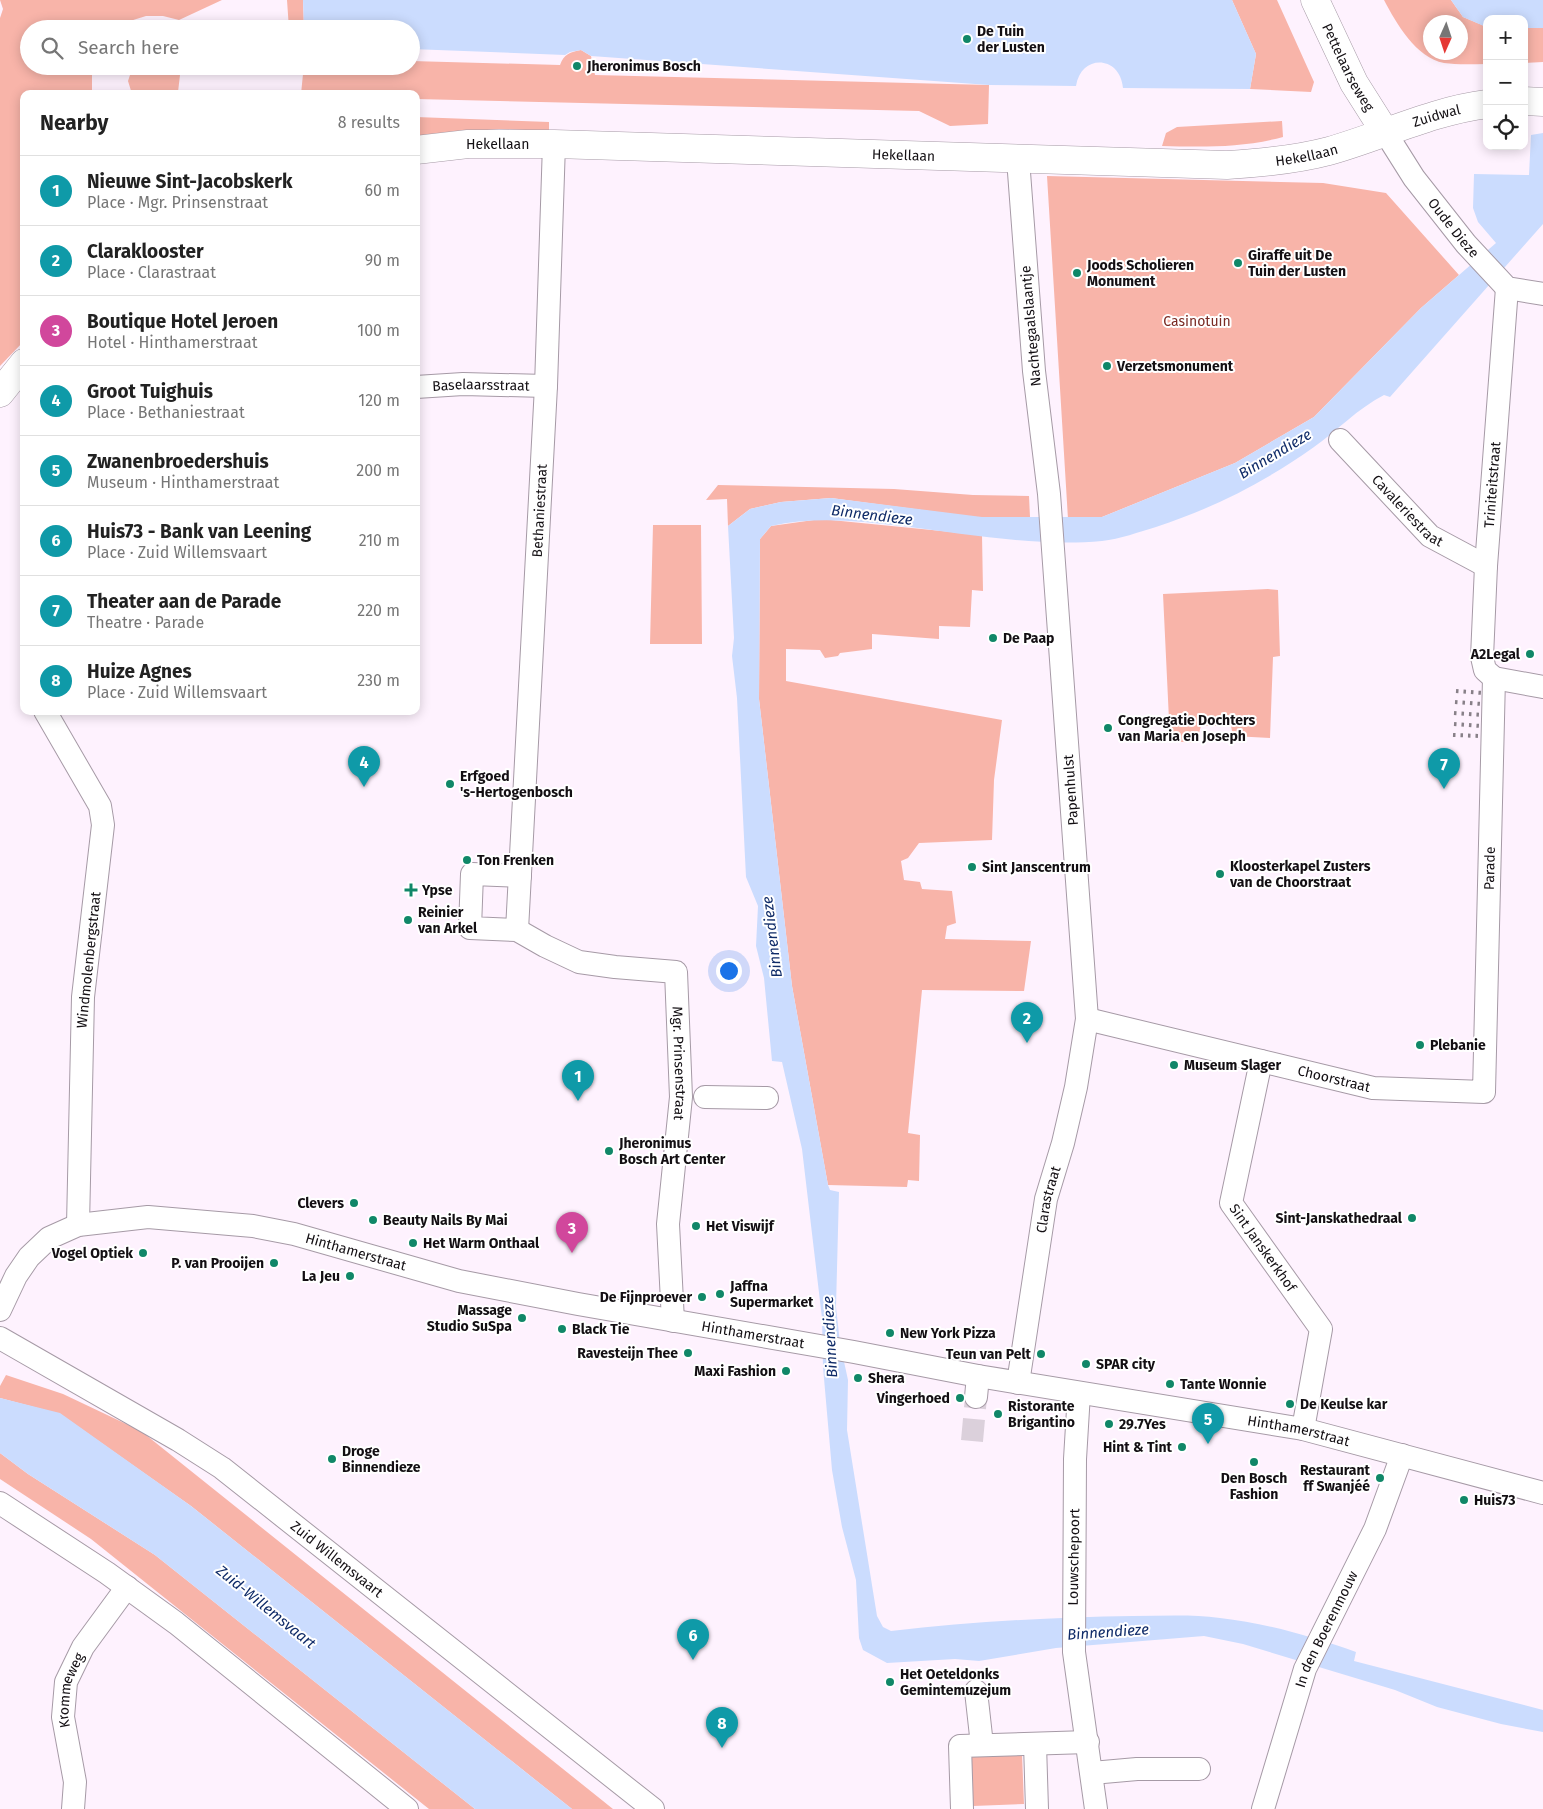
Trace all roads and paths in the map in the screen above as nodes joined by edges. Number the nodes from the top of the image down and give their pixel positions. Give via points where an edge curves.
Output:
1 (1315, 0) edge
2 (1528, 102) edge
3 (1543, 102) edge
4 (1483, 105) edge
5 (1386, 132) junction
6 (554, 144) junction
7 (420, 150) edge
8 (1018, 159) junction
9 (1503, 283) junction
10 (1543, 294) edge
11 (20, 368) edge
12 (546, 386) junction
13 (420, 387) edge
14 (0, 393) edge
15 (1340, 440) dead end
16 (1054, 562) joint
17 (1486, 566) junction
18 (1494, 678) junction
19 (1543, 687) edge
20 (47, 715) edge
21 (520, 876) junction
22 (518, 930) junction
23 (1087, 1019) junction
24 (1261, 1061) junction
25 (1465, 1091) joint
26 (692, 1097) junction
27 (767, 1098) dead end
28 (78, 1225) junction
29 (0, 1310) edge
30 (673, 1321) junction
31 (0, 1338) edge
32 (1018, 1383) junction
33 (1080, 1393) junction
34 (1303, 1429) junction
35 (1402, 1455) junction
36 (1543, 1494) edge
37 (0, 1503) edge
38 (127, 1587) junction
39 (976, 1692) dead end
40 (1088, 1742) junction
41 (1035, 1744) junction
42 (982, 1746) junction
43 (1199, 1769) dead end
44 (1092, 1773) junction
45 (73, 1809) edge
46 (407, 1809) edge
47 (653, 1809) edge
48 (962, 1809) edge
49 (1037, 1809) edge
50 (1096, 1809) edge
51 (1263, 1809) edge

1 - 5 main road, Pettelaarseweg via 1354,83
2 - 3 main road
4 - 5 main road, Zuidwal via 1457,108
5 - 8 main road, Hekellaan via 1330,151 1278,162 1227,165
5 - 9 street, Oude Dieze via 1414,178 1466,244
6 - 7 main road, Hekellaan via 468,144
6 - 8 main road, Hekellaan
6 - 12 street, Bethaniestraat
8 - 16 street, Nachtegaalslaantje via 1034,371
9 - 10 street
9 - 17 street, Triniteitstraat
11 - 14 main road
12 - 13 street, Baselaarsstraat
12 - 21 street, Bethaniestraat
15 - 17 street, Cavaleriestraat via 1430,536
16 - 23 street, Papenhulst
17 - 18 street, Triniteitstraat via 1482,657 1485,670
18 - 19 street
18 - 25 street, Parade via 1484,1092
20 - 28 street, Windmolenbergstraat via 100,806 102,816 83,997
21 - 22 street, Bethaniestraat
21 - 22 street via 472,874 470,928
22 - 26 street, Mgr. Prinsenstraat via 578,962 676,972
23 - 24 street, Choorstraat
23 - 32 street, Clarastraat via 1076,1087 1046,1199
24 - 25 street, Choorstraat via 1373,1088
24 - 34 street, Sint Janskerkhof via 1231,1203 1321,1329
26 - 27 street
26 - 30 street, Mgr. Prinsenstraat via 668,1224
28 - 29 street, Hinthamerstraat via 49,1238 29,1256
28 - 30 street, Hinthamerstraat via 148,1217 253,1226 294,1234 459,1281
30 - 32 street, Hinthamerstraat via 854,1352 977,1387
31 - 47 street, Zuid Willemsvaart via 222,1468
32 - 33 street, Hinthamerstraat
33 - 34 street, Hinthamerstraat
33 - 40 street, Louwschepoort via 1075,1459 1073,1615 1074,1652
34 - 35 street, Hinthamerstraat
35 - 36 street, Hinthamerstraat
35 - 51 street, In den Boerenmouw via 1368,1544 1305,1669
37 - 38 street
38 - 45 street, Krommeweg via 83,1647 66,1682 62,1717 75,1782
38 - 46 street
39 - 42 street
40 - 41 street
40 - 44 street, Louwschepoort
41 - 42 street
41 - 49 street
42 - 48 street via 960,1746
43 - 44 street
44 - 50 street, Louwschepoort

